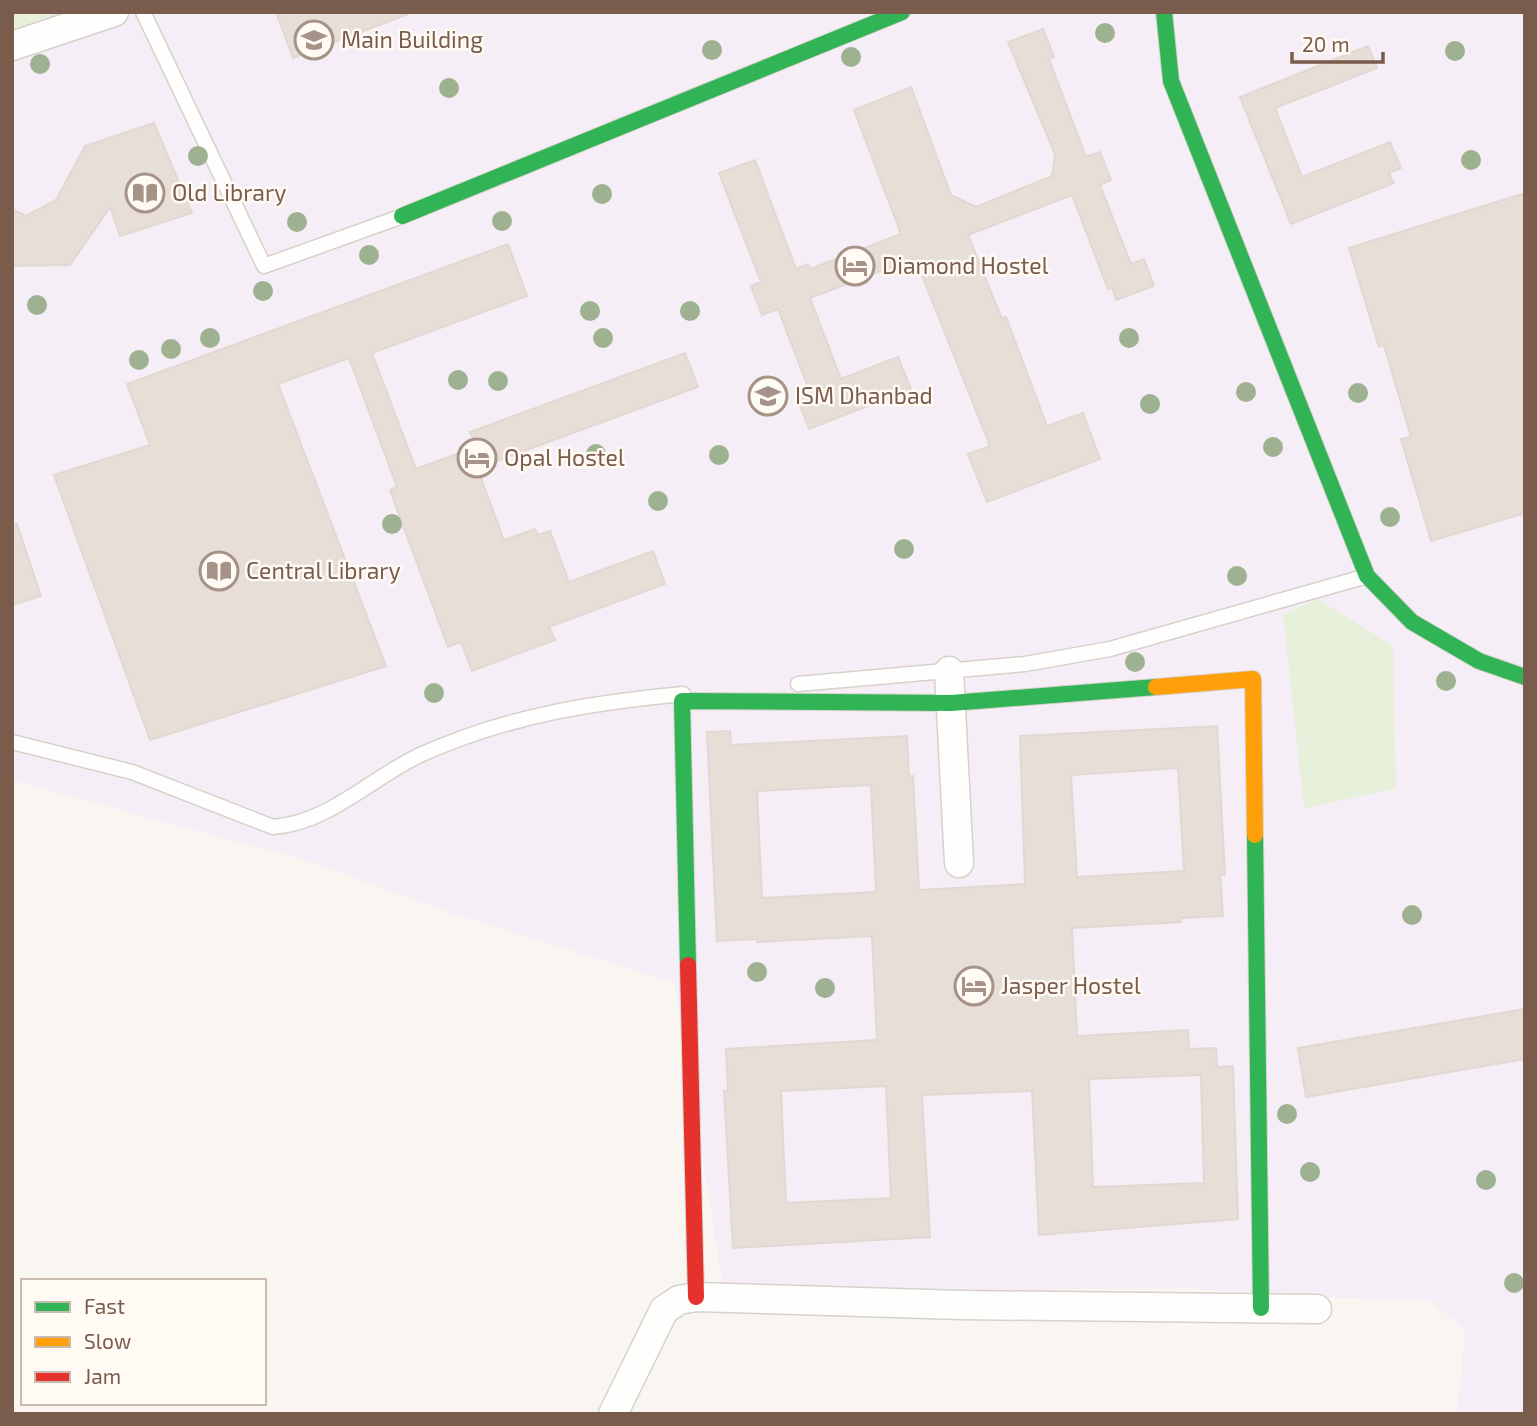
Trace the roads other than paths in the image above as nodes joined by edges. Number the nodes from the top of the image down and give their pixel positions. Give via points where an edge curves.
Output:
1 (114, 12) edge
2 (144, 12) edge
3 (849, 12) edge
4 (902, 12) edge
5 (1160, 16) edge
6 (857, 31) junction
7 (12, 46) edge
8 (402, 216) joint
9 (1367, 576) junction
10 (949, 671) junction
11 (1525, 677) edge
12 (951, 703) junction
13 (12, 742) edge
14 (959, 863) dead end
15 (696, 1297) junction
16 (1261, 1308) junction
17 (1317, 1309) dead end
18 (613, 1414) edge

1 - 7 street
2 - 8 lane via 264,266
3 - 6 lane
4 - 6 street
5 - 9 street via 1171,81
6 - 8 street
9 - 10 lane via 1110,649
9 - 11 street via 1412,622 1479,661
10 - 12 street
10 - 13 lane via 598,702 488,727 417,757 293,826 273,827 132,772
12 - 14 street
12 - 15 street via 682,701
12 - 16 street via 1253,679
15 - 16 street
15 - 18 street via 679,1300 664,1310
16 - 17 street

